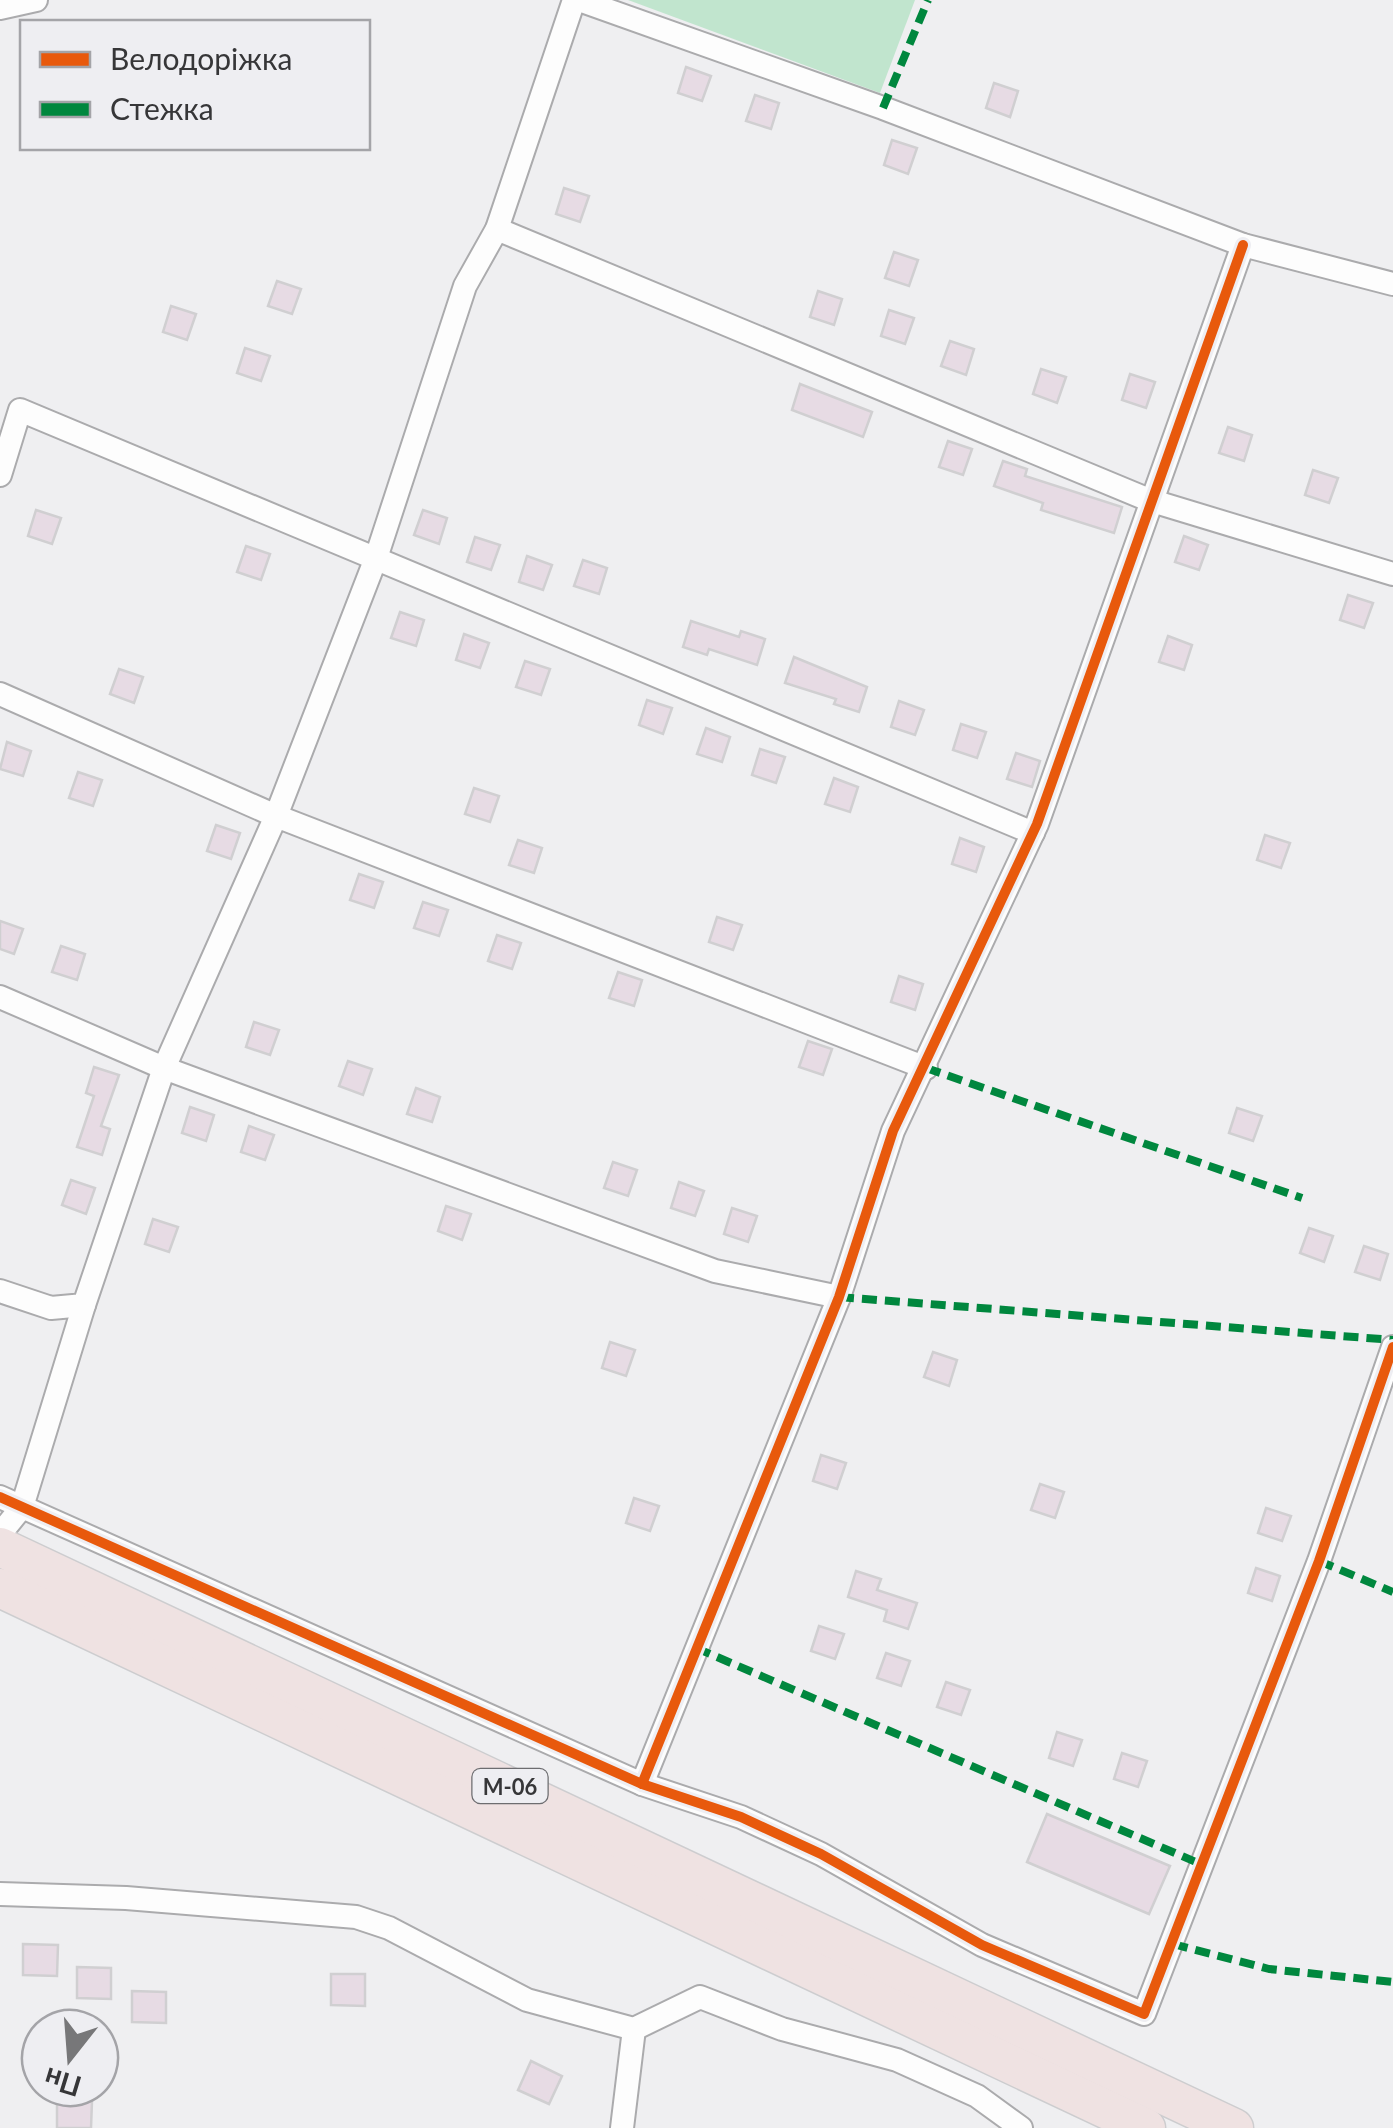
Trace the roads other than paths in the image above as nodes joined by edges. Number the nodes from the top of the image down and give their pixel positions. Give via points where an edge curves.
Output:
1 (36, 0) edge
2 (576, 0) edge
3 (0, 8) edge
4 (497, 229) junction
5 (1243, 244) junction
6 (1393, 284) edge
7 (0, 475) edge
8 (1148, 500) junction
9 (376, 558) junction
10 (1393, 574) edge
11 (0, 694) edge
12 (276, 816) junction
13 (1034, 833) junction
14 (0, 997) edge
15 (164, 1068) junction
16 (926, 1068) junction
17 (0, 1291) edge
18 (839, 1297) junction
19 (84, 1305) junction
20 (1393, 1347) edge
21 (11, 1502) edge
22 (0, 1534) edge
23 (0, 1547) edge
24 (0, 1588) edge
25 (642, 1784) junction
26 (0, 1894) edge
27 (634, 2030) junction
28 (622, 2128) edge
29 (1022, 2128) edge
30 (1146, 2128) edge
31 (1234, 2128) edge

1 - 3 street
2 - 4 street
2 - 5 street
4 - 8 street
4 - 9 street via 465,286
5 - 6 street
5 - 8 street
7 - 9 street via 20,410
8 - 10 street
8 - 13 street via 1144,528
9 - 12 street
9 - 13 street
11 - 12 street
12 - 15 street
12 - 16 street
13 - 16 street
14 - 15 street
15 - 18 street via 714,1272
15 - 19 street
16 - 18 street via 893,1131
17 - 19 street via 51,1308
18 - 25 street
19 - 21 street
20 - 25 street via 1319,1561 1144,2014 982,1944 741,1817
21 - 22 street
21 - 25 street
23 - 31 highway, М-06
24 - 30 highway, М-06
26 - 27 street via 356,1917 527,2000
27 - 28 street
27 - 29 street via 700,1997 782,2029 897,2060 977,2096

